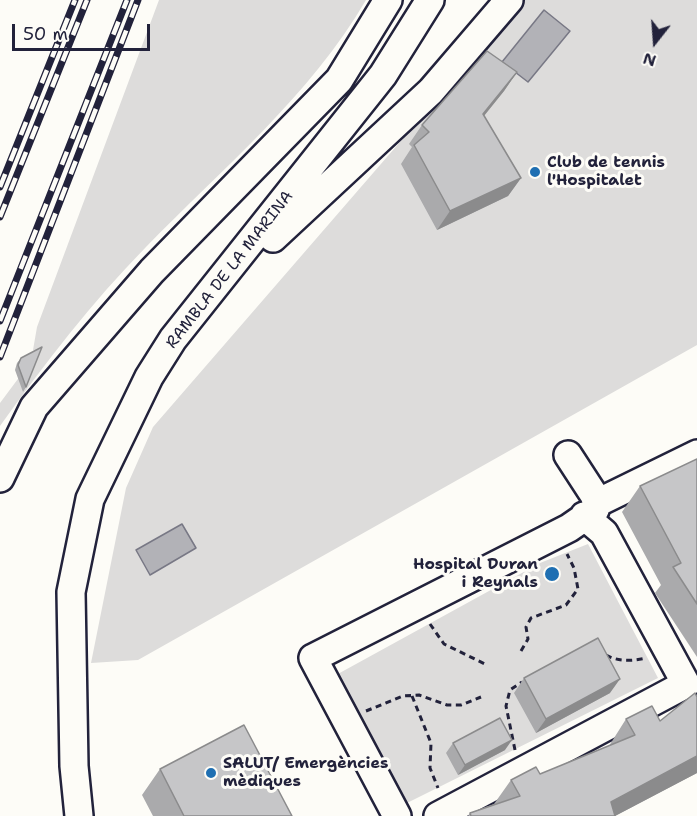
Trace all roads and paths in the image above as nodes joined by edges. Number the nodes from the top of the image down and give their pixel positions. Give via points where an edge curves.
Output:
1 (388, 0) edge
2 (430, 0) edge
3 (509, 0) edge
4 (173, 339) junction
5 (697, 454) edge
6 (571, 463) dead end
7 (0, 478) edge
8 (590, 509) junction
9 (567, 552) dead end
10 (429, 624) dead end
11 (521, 651) dead end
12 (597, 651) edge
13 (648, 658) dead end
14 (487, 664) dead end
15 (526, 679) edge
16 (411, 696) junction
17 (481, 697) dead end
18 (357, 715) dead end
19 (514, 750) edge
20 (438, 788) dead end
21 (80, 816) edge
22 (397, 816) edge
23 (438, 816) edge

1 - 7 street via 339,80 152,271 34,407
2 - 4 street, RAMBLA DE LA MARINA via 382,75
3 - 4 street via 431,91 298,213
4 - 21 street, RAMBLA DE LA MARINA via 90,499 72,592 74,766
5 - 8 street
6 - 8 street via 572,479
8 - 22 street via 570,528 313,658
8 - 23 street via 686,684
9 - 11 path via 578,589 566,605 531,618 526,627 528,639
10 - 14 path via 444,644
12 - 13 path via 613,659
15 - 19 path via 510,690 506,706
16 - 17 path via 447,705 461,705
16 - 18 path
16 - 20 path via 431,743 430,768

